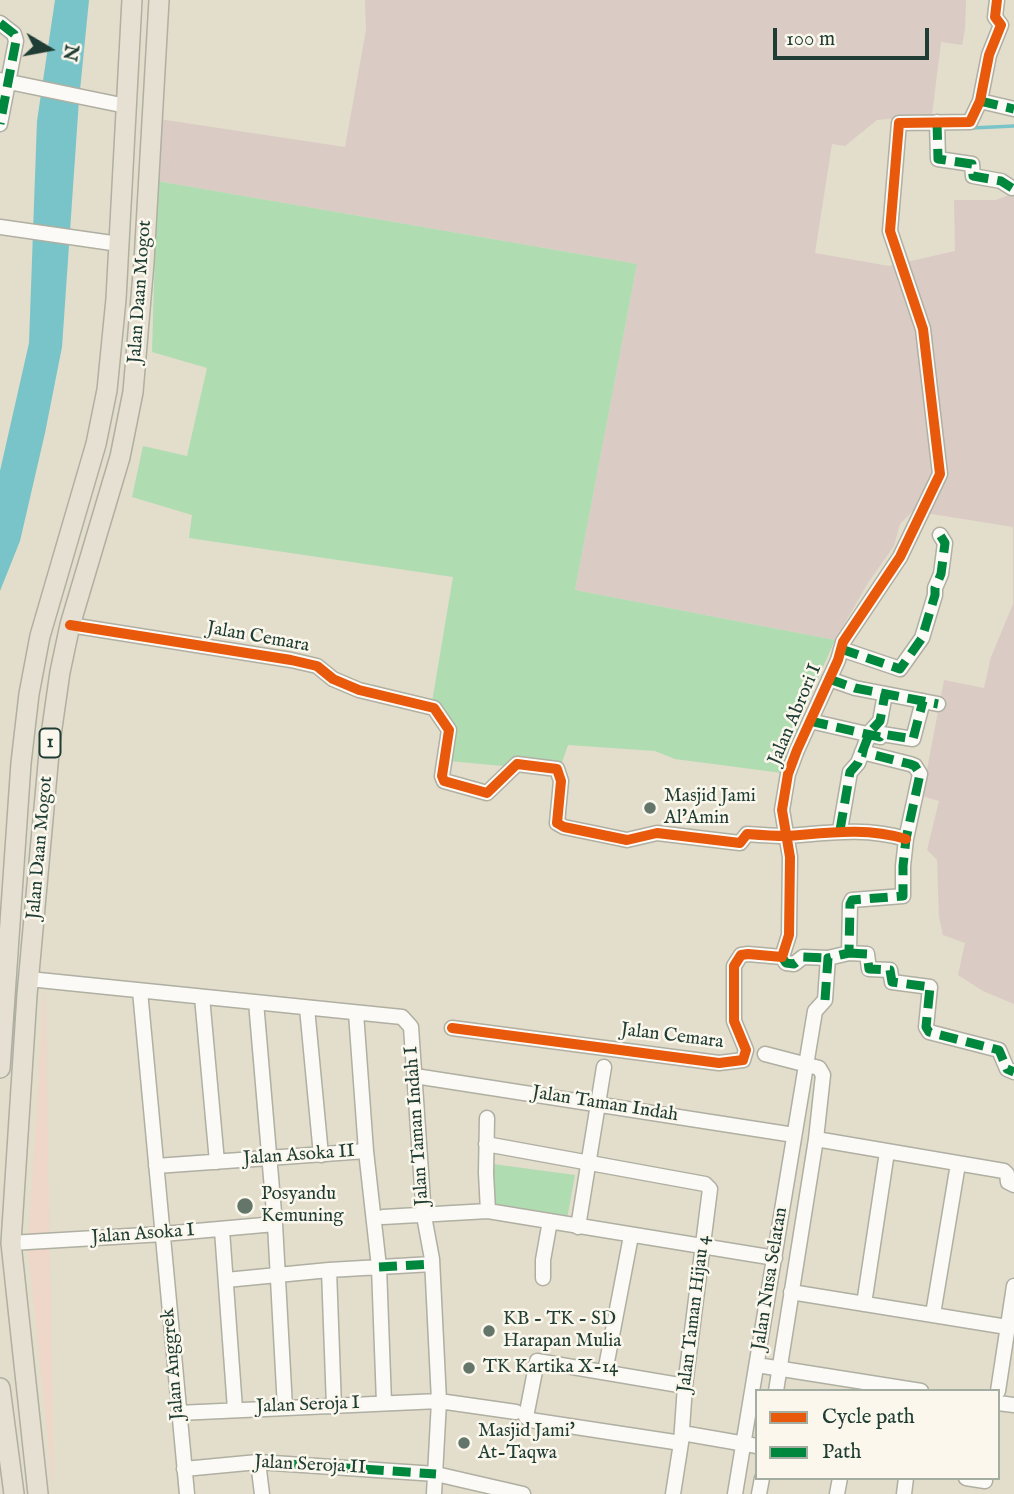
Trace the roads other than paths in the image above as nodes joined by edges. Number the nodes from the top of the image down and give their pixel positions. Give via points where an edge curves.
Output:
1 (132, 0) edge
2 (159, 0) edge
3 (997, 0) edge
4 (0, 23) edge
5 (9, 79) edge
6 (980, 101) junction
7 (119, 105) junction
8 (1014, 109) edge
9 (0, 124) edge
10 (938, 125) junction
11 (1013, 186) edge
12 (3, 228) edge
13 (119, 244) junction
14 (76, 510) junction
15 (102, 520) junction
16 (940, 535) dead end
17 (63, 556) junction
18 (88, 563) junction
19 (71, 625) junction
20 (841, 649) junction
21 (830, 679) junction
22 (884, 694) junction
23 (923, 701) junction
24 (938, 704) dead end
25 (810, 721) junction
26 (869, 735) junction
27 (862, 752) junction
28 (840, 830) junction
29 (788, 836) junction
30 (906, 839) junction
31 (849, 953) junction
32 (782, 957) junction
33 (828, 958) junction
34 (29, 979) junction
35 (140, 991) junction
36 (202, 997) junction
37 (256, 1002) junction
38 (307, 1008) junction
39 (356, 1013) junction
40 (452, 1028) dead end
41 (765, 1054) dead end
42 (806, 1064) junction
43 (604, 1067) dead end
44 (0, 1068) edge
45 (1014, 1072) edge
46 (415, 1076) junction
47 (598, 1104) junction
48 (487, 1118) dead end
49 (794, 1135) junction
50 (816, 1139) junction
51 (486, 1144) junction
52 (366, 1151) junction
53 (887, 1152) junction
54 (321, 1155) junction
55 (270, 1159) junction
56 (217, 1162) junction
57 (588, 1164) junction
58 (958, 1164) junction
59 (156, 1166) junction
60 (1014, 1185) edge
61 (488, 1211) junction
62 (424, 1216) junction
63 (383, 1217) dead end
64 (550, 1221) junction
65 (275, 1224) junction
66 (578, 1227) junction
67 (222, 1230) junction
68 (163, 1234) junction
69 (631, 1236) junction
70 (11, 1243) junction
71 (702, 1246) junction
72 (775, 1258) junction
73 (432, 1264) junction
74 (379, 1267) junction
75 (329, 1270) junction
76 (278, 1275) junction
77 (543, 1278) dead end
78 (226, 1280) junction
79 (1014, 1286) edge
80 (792, 1292) junction
81 (864, 1304) junction
82 (933, 1314) junction
83 (1007, 1327) junction
84 (757, 1365) junction
85 (779, 1368) junction
86 (605, 1372) junction
87 (685, 1387) junction
88 (0, 1388) edge
89 (776, 1389) edge
90 (910, 1389) edge
91 (998, 1389) edge
92 (439, 1401) junction
93 (384, 1403) junction
94 (334, 1406) junction
95 (285, 1408) junction
96 (235, 1409) junction
97 (178, 1413) junction
98 (522, 1415) junction
99 (681, 1438) junction
100 (750, 1445) edge
101 (258, 1462) junction
102 (184, 1469) junction
103 (436, 1474) junction
104 (14, 1494) edge
105 (38, 1494) edge
106 (187, 1494) edge
107 (262, 1494) edge
108 (434, 1494) edge
109 (523, 1494) edge
110 (673, 1494) edge
111 (735, 1494) edge

1 - 7 highway, Jalan Daan Mogot / 1
2 - 15 highway, Jalan Daan Mogot / 1 via 135,371 127,426
3 - 6 street via 995,17 1001,25 989,55
4 - 5 street via 16,41
5 - 7 street
5 - 9 street
6 - 8 street
6 - 10 street via 970,122
7 - 13 highway, Jalan Daan Mogot / 1
10 - 11 street via 938,159 972,164 973,176
10 - 20 street, Jalan Abrori I via 899,126 890,231 923,329 940,474 900,557
12 - 13 street
13 - 14 highway, Jalan Daan Mogot / 1 via 107,390
14 - 15 highway via 85,525
14 - 17 highway, Jalan Daan Mogot / 1
15 - 18 highway, Jalan Daan Mogot / 1
16 - 20 street via 945,543 936,596 922,638 899,669
17 - 18 highway via 79,549
17 - 44 highway, Jalan Daan Mogot / 1 via 29,694
18 - 19 highway, Jalan Daan Mogot / 1
19 - 29 street, Jalan Cemara via 291,660 317,666 333,680 359,690 434,708 449,730 442,776 447,783 487,793 517,764 557,769 561,781 557,822 564,827 627,840 657,833 735,844 747,834
19 - 34 highway, Jalan Daan Mogot / 1 via 53,719
20 - 21 street, Jalan Abrori I
21 - 22 street
21 - 25 street, Jalan Abrori I
22 - 23 street
22 - 26 street via 880,721
23 - 24 street
23 - 26 street via 913,739
25 - 26 street
25 - 29 street, Jalan Abrori I via 788,774 782,810
26 - 27 street
27 - 28 street via 850,772
27 - 30 street via 898,760 918,771
28 - 29 street
28 - 30 street
29 - 32 street via 789,935
30 - 31 street via 903,896 852,901
31 - 33 street
31 - 45 street via 867,954 869,969 890,970 892,982 930,987 929,1032 999,1050 1007,1069
32 - 33 street via 794,964 803,957
32 - 40 street, Jalan Cemara via 741,955 734,966 734,1021 746,1050 743,1060 719,1063
33 - 42 street, Jalan Nusa Selatan via 825,1000 815,1011
34 - 35 street, Jalan Taman Indah I
34 - 70 highway, Jalan Daan Mogot / 1
35 - 36 street, Jalan Taman Indah I
35 - 59 street, Jalan Anggrek
36 - 37 street, Jalan Taman Indah I
36 - 56 street
37 - 38 street, Jalan Taman Indah I
37 - 55 street
38 - 39 street, Jalan Taman Indah I
38 - 54 street
39 - 46 street, Jalan Taman Indah I via 406,1019 411,1027
39 - 52 street
41 - 42 street
42 - 49 street, Jalan Nusa Selatan
42 - 50 street via 822,1070
43 - 47 street
46 - 47 street, Jalan Taman Indah
46 - 62 street, Jalan Taman Indah I
47 - 49 street, Jalan Taman Indah
47 - 57 street
48 - 51 street
49 - 72 street, Jalan Nusa Selatan
50 - 53 street
50 - 80 street
51 - 57 street
51 - 61 street
52 - 54 street, Jalan Asoka II
52 - 74 street, Jalan Asoka II
53 - 58 street
53 - 81 street
54 - 55 street, Jalan Asoka II
55 - 56 street, Jalan Asoka II
55 - 65 street
56 - 59 street, Jalan Asoka II
57 - 66 street
57 - 71 street, Jalan Taman Hijau 4 via 708,1185
58 - 60 street via 1004,1171
58 - 82 street
59 - 68 street, Jalan Anggrek
61 - 62 street, Jalan Taman Indah I
61 - 64 street, Jalan Taman Indah I
62 - 63 street
62 - 73 street
64 - 66 street, Jalan Taman Indah I
64 - 77 street
65 - 67 street, Jalan Asoka I
65 - 76 street
66 - 69 street, Jalan Taman Indah I
67 - 68 street, Jalan Asoka I
67 - 78 street
68 - 70 street, Jalan Asoka I
68 - 97 street, Jalan Anggrek
69 - 71 street, Jalan Taman Indah I
69 - 86 street
70 - 105 highway, Jalan Daan Mogot / 1
71 - 72 street, Jalan Taman Indah I
71 - 87 street, Jalan Taman Hijau 4
72 - 84 street, Jalan Nusa Selatan
73 - 74 street
73 - 92 street
74 - 75 street
74 - 93 street, Jalan Asoka II
75 - 76 street
75 - 94 street
76 - 78 street
76 - 95 street
78 - 96 street
79 - 83 street
80 - 81 street
80 - 85 street
81 - 82 street
82 - 83 street
83 - 91 street
84 - 85 street
84 - 100 street, Jalan Nusa Selatan
85 - 89 street
85 - 90 street
86 - 87 street
86 - 98 street via 537,1361 526,1417
87 - 99 street, Jalan Taman Hijau 4
88 - 104 highway
92 - 93 street, Jalan Seroja I
92 - 98 street, Jalan Seroja I
92 - 103 street
93 - 94 street, Jalan Seroja I
94 - 95 street, Jalan Seroja I
95 - 96 street, Jalan Seroja I
96 - 97 street, Jalan Seroja I
97 - 102 street, Jalan Anggrek
98 - 99 street, Jalan Seroja I
99 - 100 street, Jalan Seroja I
99 - 110 street, Jalan Taman Hijau 4
100 - 111 street, Jalan Nusa Selatan
101 - 102 street, Jalan Seroja II
101 - 103 street, Jalan Seroja II
101 - 107 street
102 - 106 street, Jalan Anggrek
103 - 108 street
103 - 109 street, Jalan Seroja II

